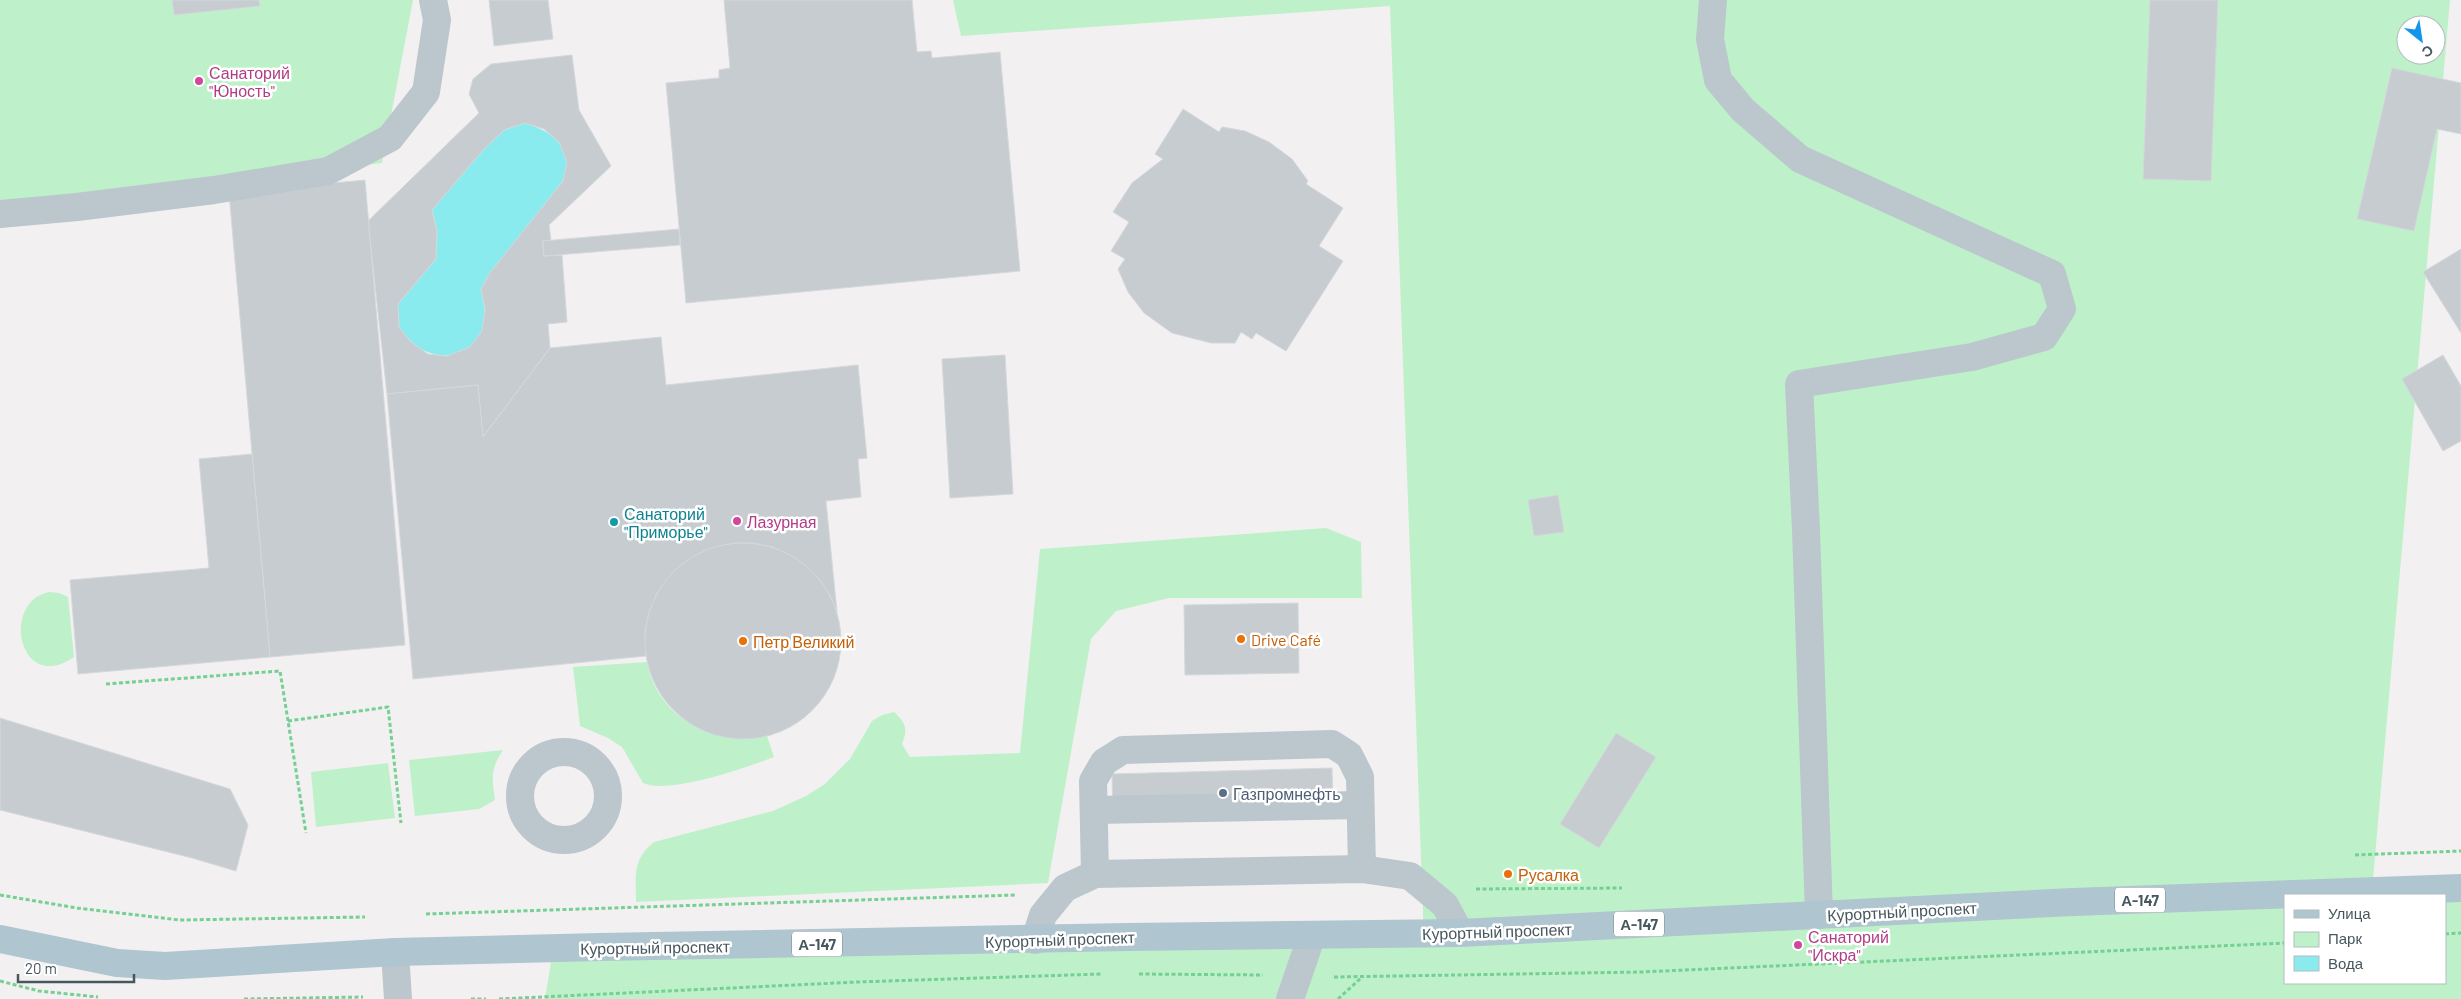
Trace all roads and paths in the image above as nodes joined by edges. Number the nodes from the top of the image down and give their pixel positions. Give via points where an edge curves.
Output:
1 (433, 0) edge
2 (1714, 0) edge
3 (0, 214) edge
4 (106, 684) dead end
5 (288, 721) junction
6 (1360, 805) junction
7 (1094, 810) junction
8 (401, 823) dead end
9 (306, 833) dead end
10 (2461, 851) edge
11 (2353, 855) dead end
12 (1362, 869) junction
13 (1095, 874) junction
14 (2461, 888) edge
15 (2284, 894) edge
16 (2295, 894) edge
17 (0, 895) edge
18 (601, 907) dead end
19 (417, 915) dead end
20 (1819, 916) junction
21 (368, 917) dead end
22 (1460, 933) junction
23 (2461, 933) edge
24 (2446, 934) edge
25 (1312, 935) junction
26 (0, 939) edge
27 (1035, 940) junction
28 (2284, 943) edge
29 (395, 952) junction
30 (1106, 974) dead end
31 (1136, 974) dead end
32 (1362, 978) junction
33 (0, 981) edge
34 (1294, 987) edge
35 (104, 997) dead end
36 (398, 998) edge
37 (244, 999) edge
38 (471, 999) edge
39 (486, 999) edge
40 (499, 999) edge
41 (1338, 999) edge

1 - 3 street via 437,20 426,92 390,138 328,171 214,190
2 - 20 street via 1710,39 1718,80 1743,110 1800,159 2052,274 2062,309 2044,338 1972,357 1799,384
4 - 5 path via 280,671
5 - 8 path via 388,707
5 - 9 path
6 - 7 street
6 - 7 street via 1360,777 1349,754 1332,744 1123,750 1104,762 1093,781
6 - 12 street
7 - 13 street
10 - 11 path
12 - 13 street
12 - 22 street via 1410,876 1445,905
13 - 27 street via 1065,888 1043,916
14 - 16 main road, Курортный проспект / А-147
15 - 20 main road, Курортный проспект / А-147
17 - 21 path via 179,920
18 - 19 path
20 - 22 main road, Курортный проспект / А-147
22 - 25 main road, Курортный проспект / А-147
23 - 24 path
25 - 27 main road, Курортный проспект / А-147
25 - 34 street
26 - 29 main road, Курортный проспект / А-147 via 117,963 165,966
27 - 29 main road, Курортный проспект / А-147
28 - 32 path via 1641,972
29 - 36 street
30 - 40 path
31 - 34 path
32 - 34 path
32 - 41 path
33 - 35 path via 39,991
36 - 37 path
38 - 39 path

